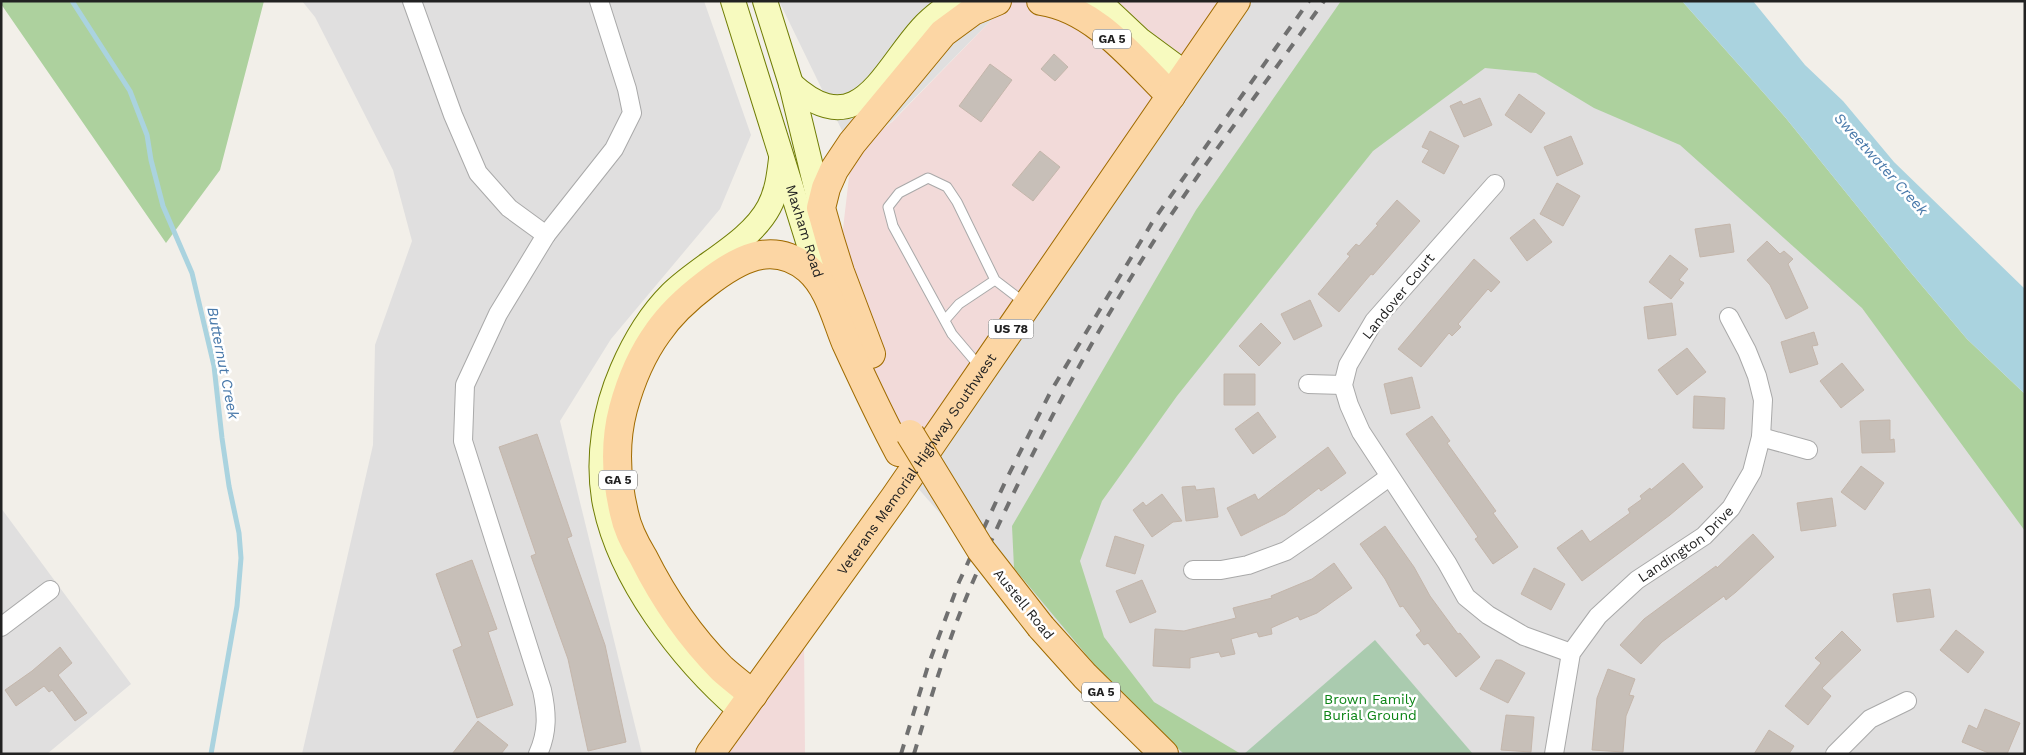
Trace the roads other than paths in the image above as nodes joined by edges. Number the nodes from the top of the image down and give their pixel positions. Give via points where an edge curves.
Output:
1 (412, 1) edge
2 (599, 1) edge
3 (733, 1) edge
4 (765, 1) edge
5 (956, 1) edge
6 (997, 1) edge
7 (1041, 1) edge
8 (1096, 1) edge
9 (1236, 1) edge
10 (1186, 74) junction
11 (791, 84) junction
12 (1170, 96) junction
13 (782, 159) junction
14 (1495, 184) dead end
15 (821, 208) junction
16 (546, 235) junction
17 (995, 280) junction
18 (821, 283) junction
19 (1027, 304) junction
20 (1729, 317) dead end
21 (945, 320) junction
22 (982, 369) junction
23 (1308, 384) dead end
24 (1343, 385) junction
25 (879, 392) junction
26 (1761, 437) junction
27 (904, 443) joint
28 (1808, 450) dead end
29 (1389, 477) junction
30 (1193, 570) dead end
31 (50, 590) dead end
32 (1, 627) edge
33 (1036, 635) junction
34 (1572, 653) junction
35 (1907, 701) dead end
36 (747, 703) junction
37 (538, 754) edge
38 (710, 754) edge
39 (1139, 754) edge
40 (1164, 754) edge
41 (1554, 754) edge
42 (1836, 754) edge

1 - 16 street via 453,115 478,173 509,208
2 - 16 street via 632,113 614,149
3 - 13 main road, Maxham Road
4 - 11 main road, Maxham Road
5 - 11 main road via 922,28 870,93 858,102 841,108 823,106 804,96
6 - 15 main road via 957,21 937,40 842,156 830,179
7 - 12 main road, GA 5 via 1085,17
8 - 10 main road via 1146,45
9 - 10 main road, US 78
10 - 12 main road, US 78
11 - 15 main road, Maxham Road
12 - 19 main road, Veterans Memorial Highway Southwest / US 78
13 - 18 main road, Maxham Road
13 - 36 main road via 774,194 760,219 739,241 670,295 643,330 619,377 605,419 603,441 604,499 613,532 632,576 654,612 699,671
14 - 24 street, Landover Court via 1374,321 1348,365
15 - 25 main road, Maxham Road / GA 5
16 - 37 street via 498,314 465,385 463,441 542,690 546,734
17 - 19 lane
17 - 21 lane via 960,304
17 - 21 lane via 948,187 928,178 899,193 888,207 893,226
18 - 25 main road, Maxham Road / GA 5
18 - 36 main road, GA 5 via 798,262 772,254 734,263 715,276 668,318 652,341 630,387 619,429 617,469 620,495 624,515 638,548 688,630 722,668
19 - 22 main road, Veterans Memorial Highway Southwest / US 78
20 - 26 street, Landington Drive via 1757,376 1762,400
21 - 22 lane via 952,334
22 - 36 main road, Veterans Memorial Highway Southwest / US 78 via 895,497
23 - 24 street
24 - 29 street via 1361,432
25 - 27 main road, Maxham Road / GA 5
26 - 28 street
26 - 34 street, Landington Drive via 1752,472 1732,508 1704,536 1637,580 1598,616
27 - 33 main road, Austell Road / GA 5 via 960,551
29 - 30 street via 1286,551 1248,565 1221,570
29 - 34 street via 1466,597 1524,636
31 - 32 street
33 - 39 main road, Austell Road / GA 5 via 1065,680
33 - 40 main road, Austell Road / GA 5 via 1086,676
34 - 41 street, Landington Drive
35 - 42 street via 1870,720
36 - 38 main road, Veterans Memorial Highway Southwest / US 78

